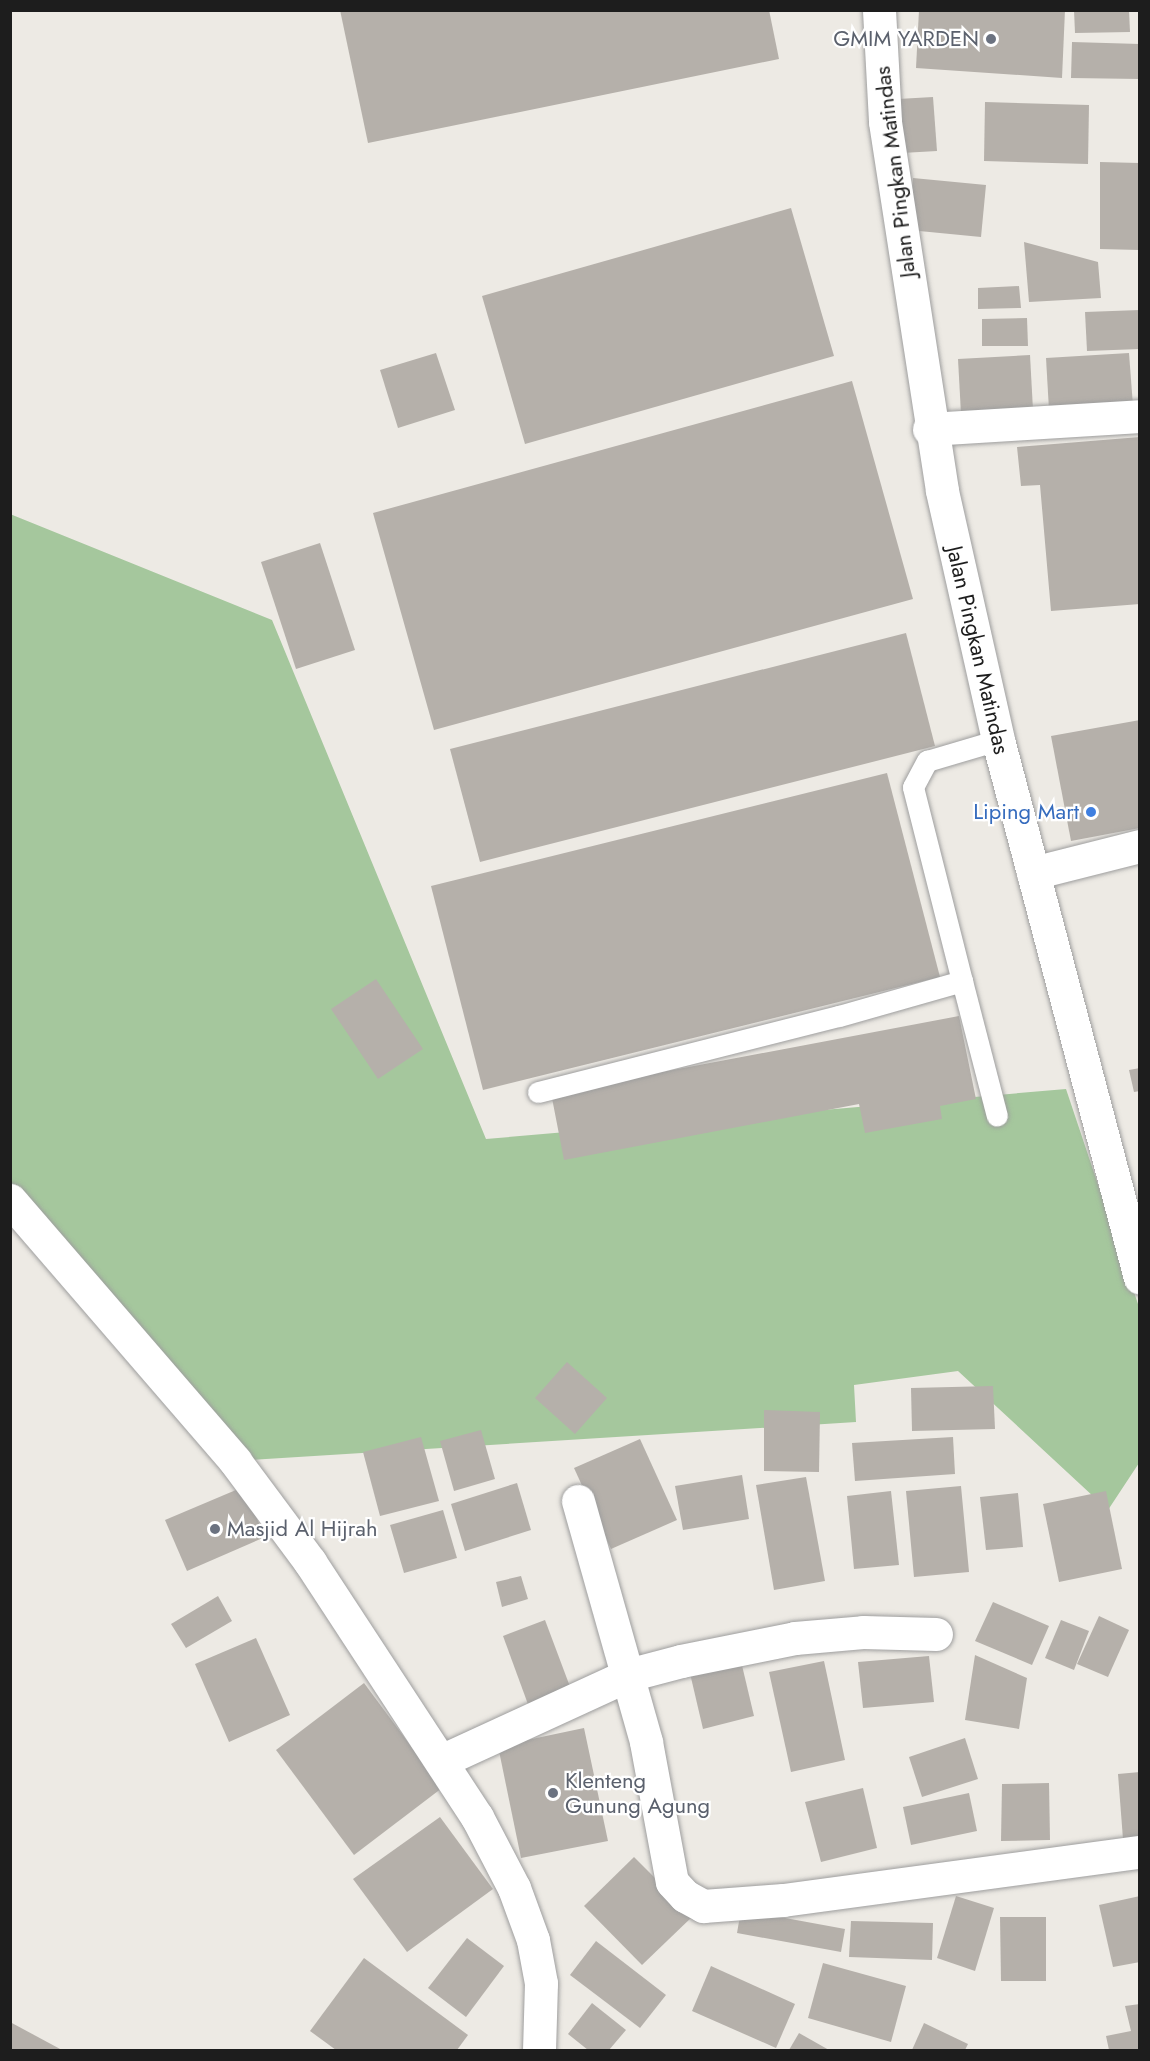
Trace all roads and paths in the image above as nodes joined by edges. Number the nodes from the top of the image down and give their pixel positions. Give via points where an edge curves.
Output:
1 (879, 10) edge
2 (1140, 416) edge
3 (929, 429) junction
4 (998, 740) junction
5 (1140, 846) edge
6 (1033, 873) junction
7 (962, 981) junction
8 (538, 1092) dead end
9 (997, 1116) dead end
10 (10, 1200) edge
11 (1140, 1278) edge
12 (578, 1501) dead end
13 (936, 1634) dead end
14 (628, 1675) junction
15 (441, 1761) junction
16 (1140, 1852) edge
17 (539, 2050) edge

1 - 3 street, Jalan Pingkan Matindas via 885,122
2 - 3 street
3 - 4 street, Jalan Pingkan Matindas
4 - 6 street, Jalan Pingkan Matindas
4 - 7 lane via 927,761 913,787
5 - 6 street
6 - 11 street, Jalan Pingkan Matindas
7 - 8 lane
7 - 9 lane
10 - 15 street via 235,1461 310,1562
12 - 14 street
13 - 14 street via 863,1632 795,1638
14 - 15 street
14 - 16 street via 646,1742 672,1882 685,1896 704,1906 783,1900
15 - 17 street via 497,1852 528,1922 541,1983

